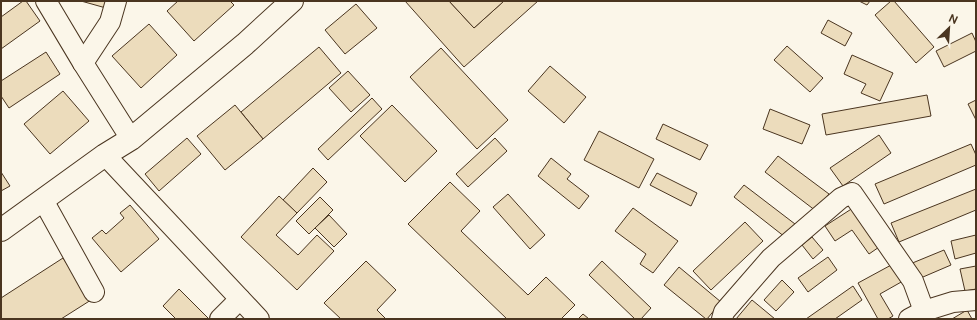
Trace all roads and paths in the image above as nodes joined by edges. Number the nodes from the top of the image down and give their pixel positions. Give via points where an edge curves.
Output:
1 (46, 1) edge
2 (116, 1) edge
3 (292, 1) edge
4 (83, 63) junction
5 (131, 139) junction
6 (105, 155) junction
7 (43, 200) junction
8 (1, 230) edge
9 (94, 292) dead end
10 (240, 299) junction
11 (976, 300) edge
12 (916, 315) edge
13 (220, 319) edge
14 (259, 319) edge
15 (722, 319) edge

1 - 4 street
2 - 4 street via 110,22
3 - 5 street via 245,44
4 - 5 street
5 - 6 street
6 - 7 street
6 - 10 street
7 - 8 street
7 - 9 street
10 - 13 street
10 - 14 street
11 - 12 street via 953,302
12 - 15 street via 913,281 852,193 840,198 771,258 724,312

